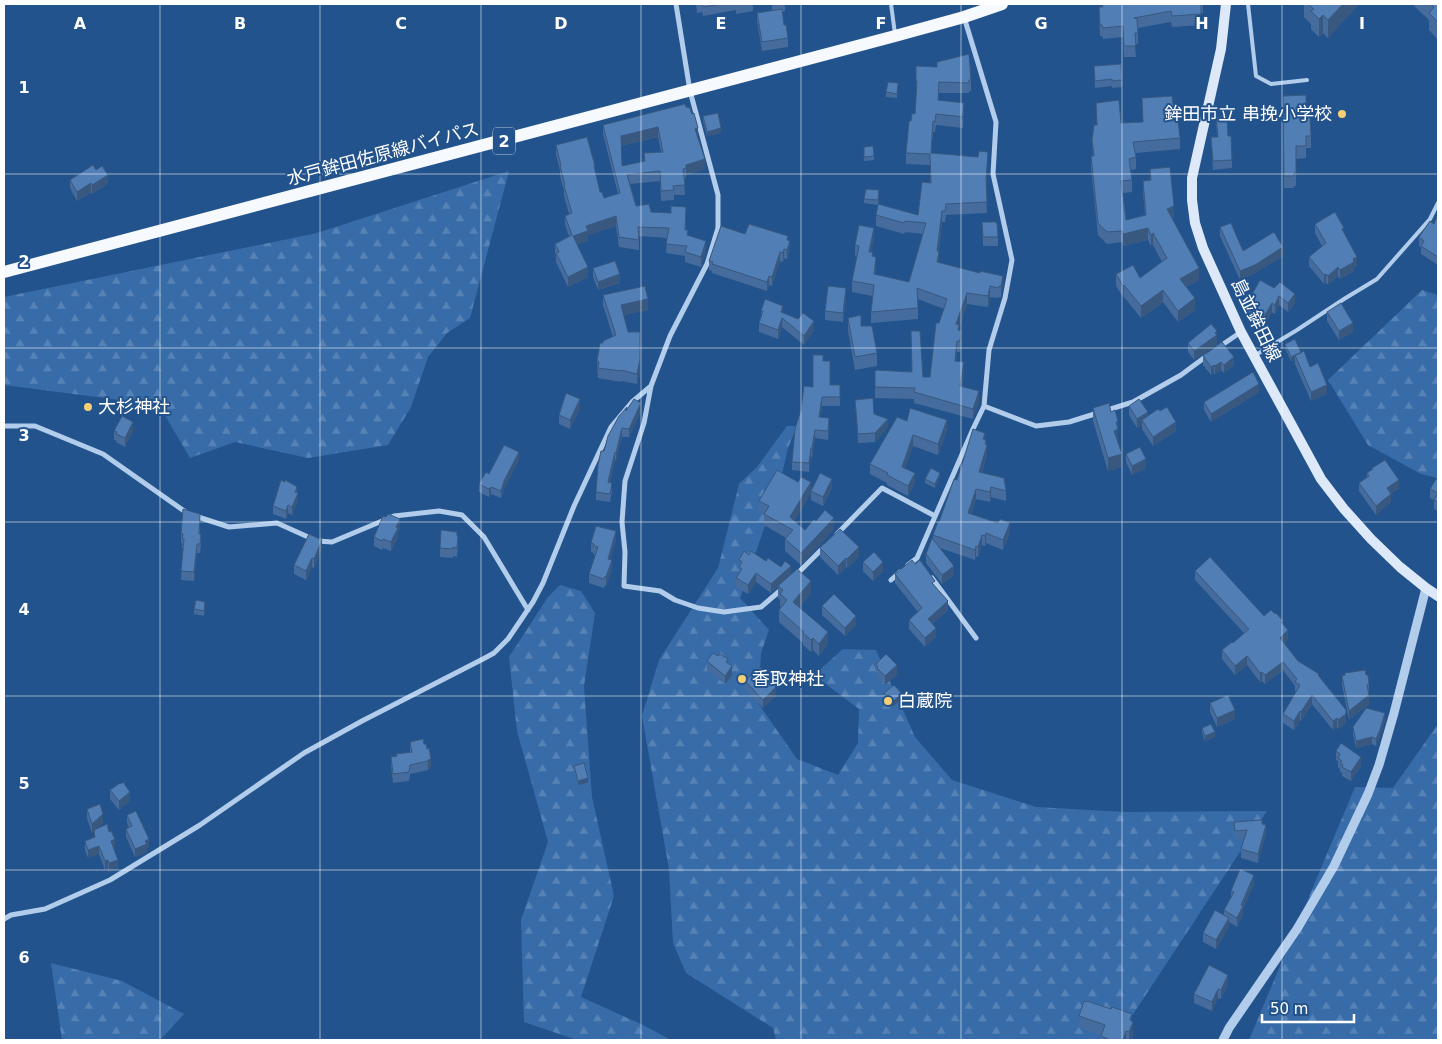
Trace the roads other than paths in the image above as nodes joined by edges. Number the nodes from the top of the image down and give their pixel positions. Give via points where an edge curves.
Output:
1 (676, 4) edge
2 (891, 4) edge
3 (1002, 4) edge
4 (1226, 4) edge
5 (1248, 4) edge
6 (964, 17) junction
7 (895, 36) junction
8 (1308, 80) dead end
9 (690, 91) junction
10 (1438, 204) edge
11 (4, 272) edge
12 (1241, 332) junction
13 (1254, 356) junction
14 (651, 386) junction
15 (984, 406) junction
16 (4, 426) edge
17 (935, 516) junction
18 (835, 536) edge
19 (828, 543) edge
20 (917, 558) junction
21 (923, 566) edge
22 (929, 574) edge
23 (792, 579) edge
24 (891, 580) dead end
25 (787, 584) edge
26 (1426, 588) junction
27 (1438, 596) edge
28 (528, 610) junction
29 (976, 638) dead end
30 (4, 919) edge
31 (1223, 1040) edge

1 - 9 street
2 - 7 lane
3 - 6 main road, 水戸鉾田佐原線バイパス / 2
4 - 12 main road, 島並鉾田線 via 1221,49 1192,178 1192,200 1203,248
5 - 8 lane via 1256,76 1271,84
6 - 7 main road, 水戸鉾田佐原線バイパス / 2
6 - 15 street via 996,122 993,174 1012,260 1005,298 989,350
7 - 9 main road, 水戸鉾田佐原線バイパス / 2
9 - 11 main road, 水戸鉾田佐原線バイパス / 2
9 - 14 street via 718,195 718,228 707,264 670,336
10 - 13 lane via 1430,218 1377,280
12 - 13 main road, 島並鉾田線
12 - 15 street via 1181,375 1132,402 1069,422 1036,426
13 - 26 main road, 島並鉾田線 via 1321,479 1371,539
14 - 25 street via 644,423 625,481 622,522 624,586 660,591 698,608 724,612 761,607
14 - 28 street via 611,427 543,583
15 - 17 street
16 - 28 street via 35,426 103,454 187,514 229,527 277,522 318,541 332,542 394,516 439,510 462,515 484,538
17 - 18 street via 882,488
17 - 20 street
19 - 23 street
20 - 21 street
20 - 24 street
22 - 29 street
26 - 27 main road, 島並鉾田線
26 - 31 street via 1394,713 1368,794 1325,882
28 - 30 street via 494,653 304,753 200,825 110,880 45,909

